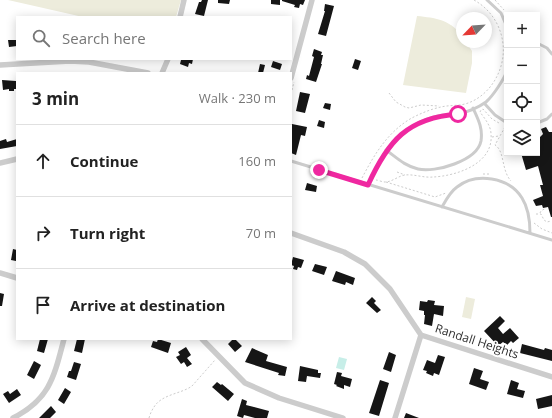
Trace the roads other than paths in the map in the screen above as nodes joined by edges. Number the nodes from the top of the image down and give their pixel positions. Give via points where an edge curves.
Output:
1 (184, 0) edge
2 (312, 0) edge
3 (487, 0) edge
4 (180, 16) edge
5 (504, 20) edge
6 (540, 45) edge
7 (552, 54) edge
8 (168, 60) edge
9 (0, 64) edge
10 (132, 72) edge
11 (162, 72) edge
12 (292, 74) edge
13 (504, 76) edge
14 (484, 103) junction
15 (473, 108) junction
16 (552, 114) edge
17 (540, 122) edge
18 (504, 123) edge
19 (386, 150) junction
20 (16, 159) edge
21 (292, 161) edge
22 (0, 163) edge
23 (368, 185) junction
24 (442, 207) junction
25 (292, 233) edge
26 (530, 233) junction
27 (552, 240) edge
28 (0, 273) edge
29 (16, 278) edge
30 (420, 335) junction
31 (64, 340) edge
32 (203, 340) edge
33 (552, 377) edge
34 (13, 418) edge
35 (343, 418) edge
36 (396, 418) edge

1 - 4 street
2 - 12 street
3 - 5 lane via 501,13
6 - 7 lane
8 - 11 street
9 - 10 street via 89,62
13 - 14 lane
14 - 15 lane
14 - 18 lane
15 - 19 lane via 421,122 400,136
15 - 19 lane via 482,133 480,143 472,153 452,165 419,170 408,166
16 - 17 lane
19 - 23 lane
20 - 22 street
21 - 23 lane
23 - 24 lane
24 - 26 lane
24 - 26 lane via 453,191 473,179 488,178 503,182 522,198 528,210
25 - 30 street, Randall Heights via 344,252 365,264 390,289
26 - 27 lane
28 - 29 street
30 - 33 street, Randall Heights
30 - 36 street
31 - 34 street via 50,386 36,403
32 - 35 street via 245,383 279,398

